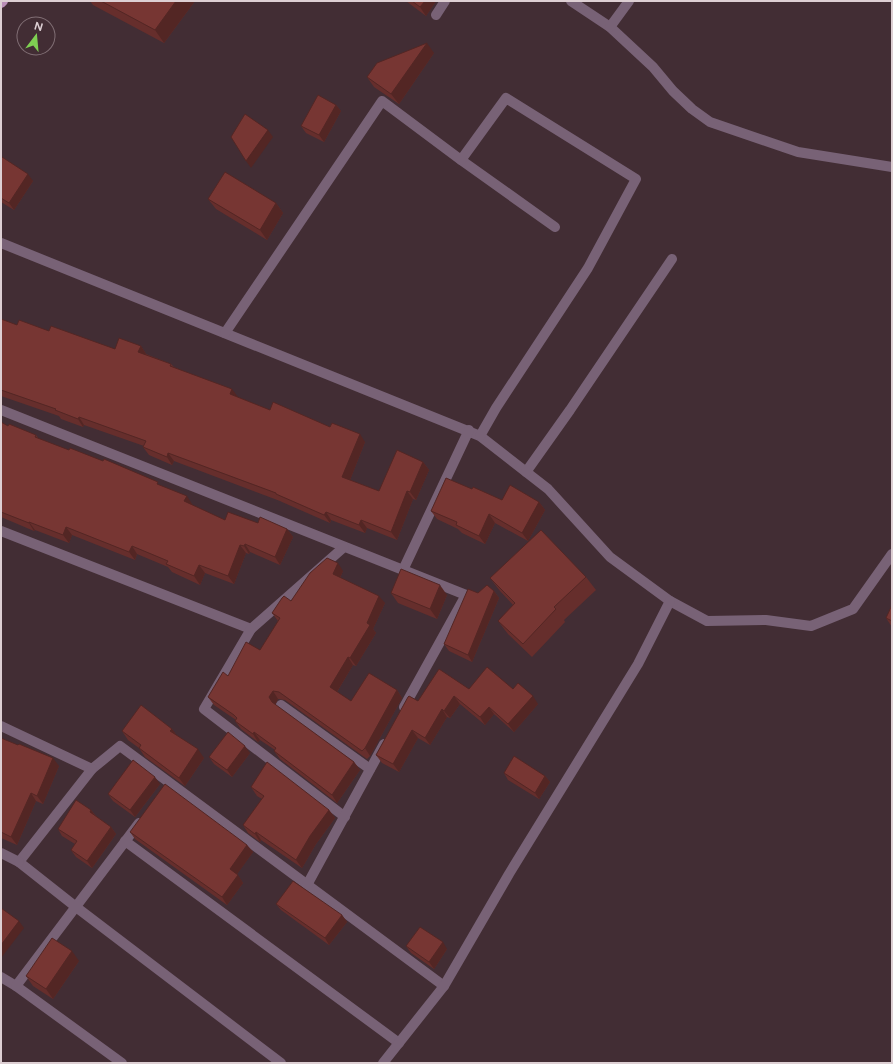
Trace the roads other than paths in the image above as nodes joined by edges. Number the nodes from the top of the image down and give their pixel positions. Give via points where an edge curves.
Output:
1 (445, 1) edge
2 (571, 1) edge
3 (629, 1) edge
4 (436, 15) dead end
5 (610, 27) junction
6 (461, 160) junction
7 (892, 167) edge
8 (555, 227) dead end
9 (2, 247) edge
10 (672, 259) dead end
11 (225, 333) junction
12 (1, 410) edge
13 (469, 430) junction
14 (480, 436) junction
15 (526, 472) junction
16 (1, 531) edge
17 (344, 547) junction
18 (892, 554) edge
19 (404, 570) junction
20 (670, 601) junction
21 (251, 629) junction
22 (281, 705) dead end
23 (401, 714) edge
24 (1, 726) edge
25 (389, 735) edge
26 (92, 769) junction
27 (370, 769) junction
28 (345, 817) junction
29 (143, 818) edge
30 (125, 841) junction
31 (1, 853) edge
32 (19, 862) junction
33 (307, 885) junction
34 (76, 907) junction
35 (1, 977) edge
36 (16, 986) junction
37 (444, 986) junction
38 (399, 1043) junction
39 (122, 1063) edge
40 (281, 1063) edge
41 (383, 1063) edge

1 - 4 street
2 - 5 street
3 - 5 street
5 - 7 street via 653,67 673,91 710,122 798,152
6 - 8 street
6 - 11 street via 382,101
6 - 14 street via 506,98 636,179 588,268
9 - 11 street
10 - 15 street
11 - 13 street
12 - 17 street
13 - 14 street
13 - 19 street
14 - 15 street
15 - 20 street via 548,489 610,557
16 - 21 street
17 - 19 street
17 - 21 street
18 - 20 street via 853,609 810,626 766,620 707,621
19 - 23 street via 466,595
20 - 37 street via 638,664 509,874
21 - 28 street via 204,709
22 - 27 street
24 - 26 street
25 - 27 street
26 - 32 street
26 - 33 street via 120,746 167,785
27 - 28 street
28 - 33 street
29 - 30 street
30 - 34 street
30 - 38 street
31 - 32 street
32 - 34 street
33 - 37 street
34 - 36 street
34 - 40 street
35 - 36 street
36 - 39 street
37 - 38 street
38 - 41 street

